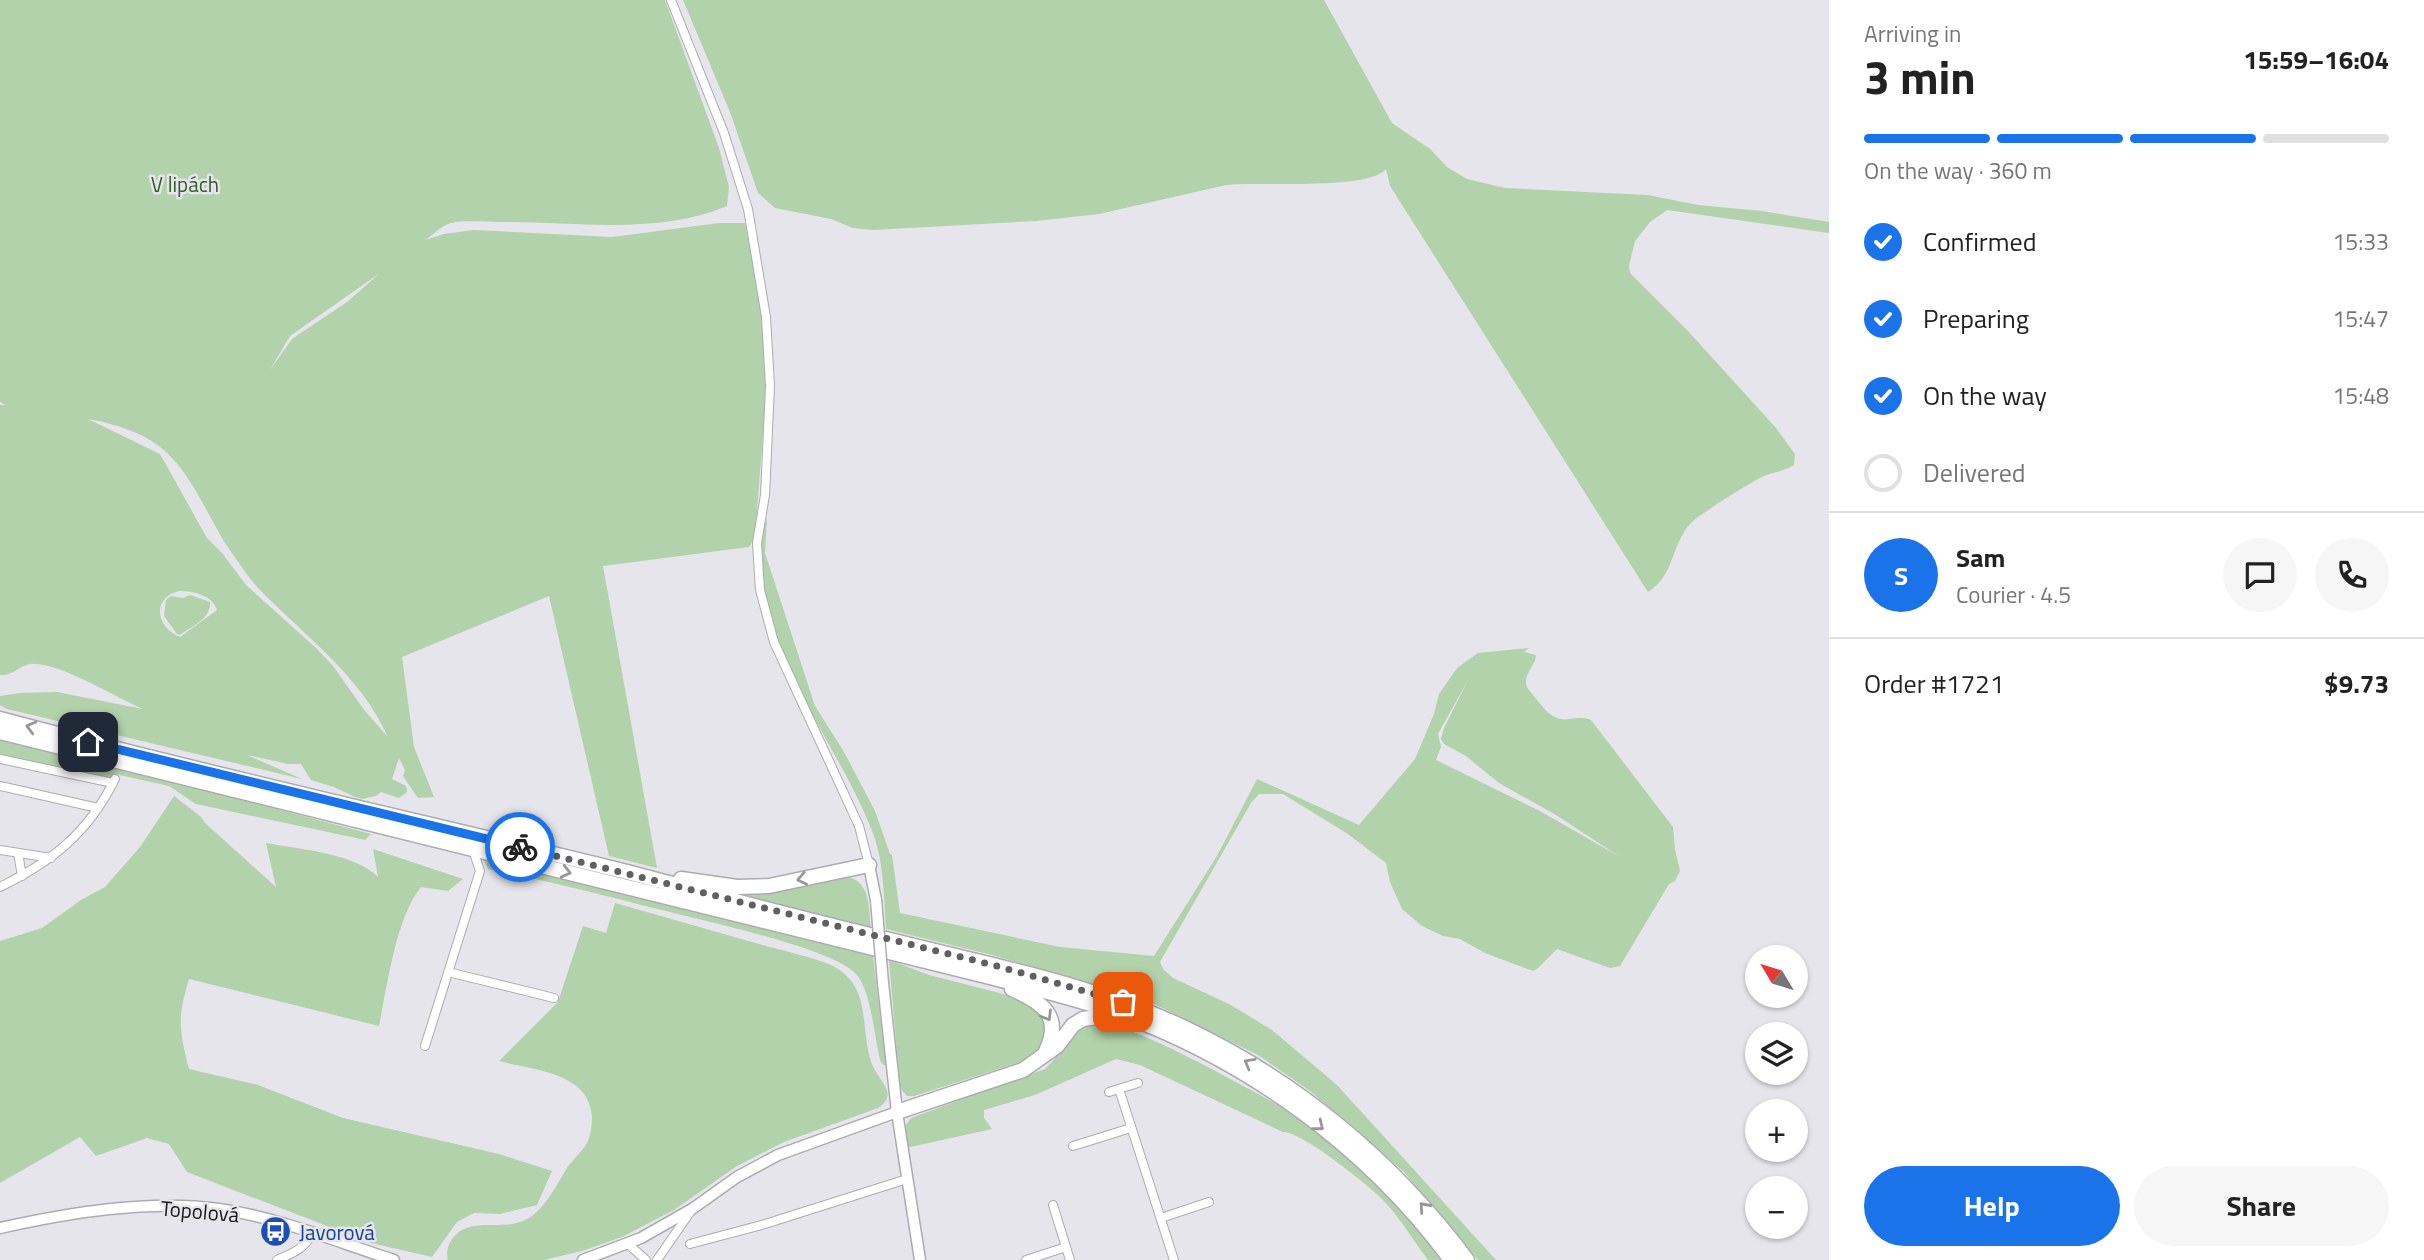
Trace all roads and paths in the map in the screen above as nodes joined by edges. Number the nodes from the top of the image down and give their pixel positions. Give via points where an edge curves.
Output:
1 (671, 0) edge
2 (0, 719) edge
3 (0, 732) edge
4 (0, 759) edge
5 (0, 786) edge
6 (98, 807) junction
7 (473, 849) junction
8 (0, 850) edge
9 (18, 853) junction
10 (51, 858) junction
11 (869, 865) junction
12 (622, 871) junction
13 (22, 876) junction
14 (0, 887) edge
15 (897, 954) junction
16 (449, 972) junction
17 (554, 998) dead end
18 (425, 1046) dead end
19 (1043, 1058) junction
20 (1138, 1083) dead end
21 (1119, 1089) junction
22 (1109, 1092) dead end
23 (1272, 1092) junction
24 (897, 1112) junction
25 (1131, 1128) junction
26 (1073, 1146) dead end
27 (907, 1179) junction
28 (1209, 1202) dead end
29 (1052, 1205) dead end
30 (692, 1209) junction
31 (1161, 1219) junction
32 (0, 1228) edge
33 (312, 1234) junction
34 (628, 1244) junction
35 (690, 1244) dead end
36 (1066, 1247) junction
37 (277, 1260) edge
38 (394, 1260) edge
39 (583, 1260) edge
40 (646, 1260) edge
41 (657, 1260) edge
42 (920, 1260) edge
43 (1027, 1260) edge
44 (1070, 1260) edge
45 (1174, 1260) edge
46 (1451, 1260) edge
47 (1466, 1260) edge

1 - 11 street via 748,209 766,317 770,386 765,495 757,543 760,590 774,642 859,826
12 -> 2 highway
3 - 7 highway
4 - 6 street via 114,781
5 - 6 street
6 - 10 street via 76,838
7 -> 15 highway
7 - 16 street via 480,871
8 - 9 street
9 - 10 street
9 - 13 street
10 - 13 street
11 -> 12 highway via 769,886 737,887
11 - 24 street, bridge
47 -> 12 highway via 1406,1187 1318,1108 1188,1029 1091,991
13 - 14 street
15 -> 19 highway via 925,967 1011,988 1039,1003 1054,1030
15 - 23 highway via 1119,1013 1193,1046
16 - 17 street
16 - 18 street
19 - 23 highway via 1073,1025 1103,1016
19 - 24 highway via 1023,1070
20 - 21 street
21 - 22 street
21 - 25 street
23 -> 46 highway via 1373,1171
24 - 27 street
24 - 30 street via 778,1155
25 - 26 street
25 - 31 street
27 - 35 street
27 - 42 street
28 - 31 street
29 - 36 street
30 - 34 street
30 - 41 street
31 - 45 street
32 - 33 street, Topolová via 41,1219 177,1205 230,1210
33 - 37 street via 297,1252
33 - 38 street, Topolová
34 - 39 street
34 - 40 street
36 - 43 street
36 - 44 street

